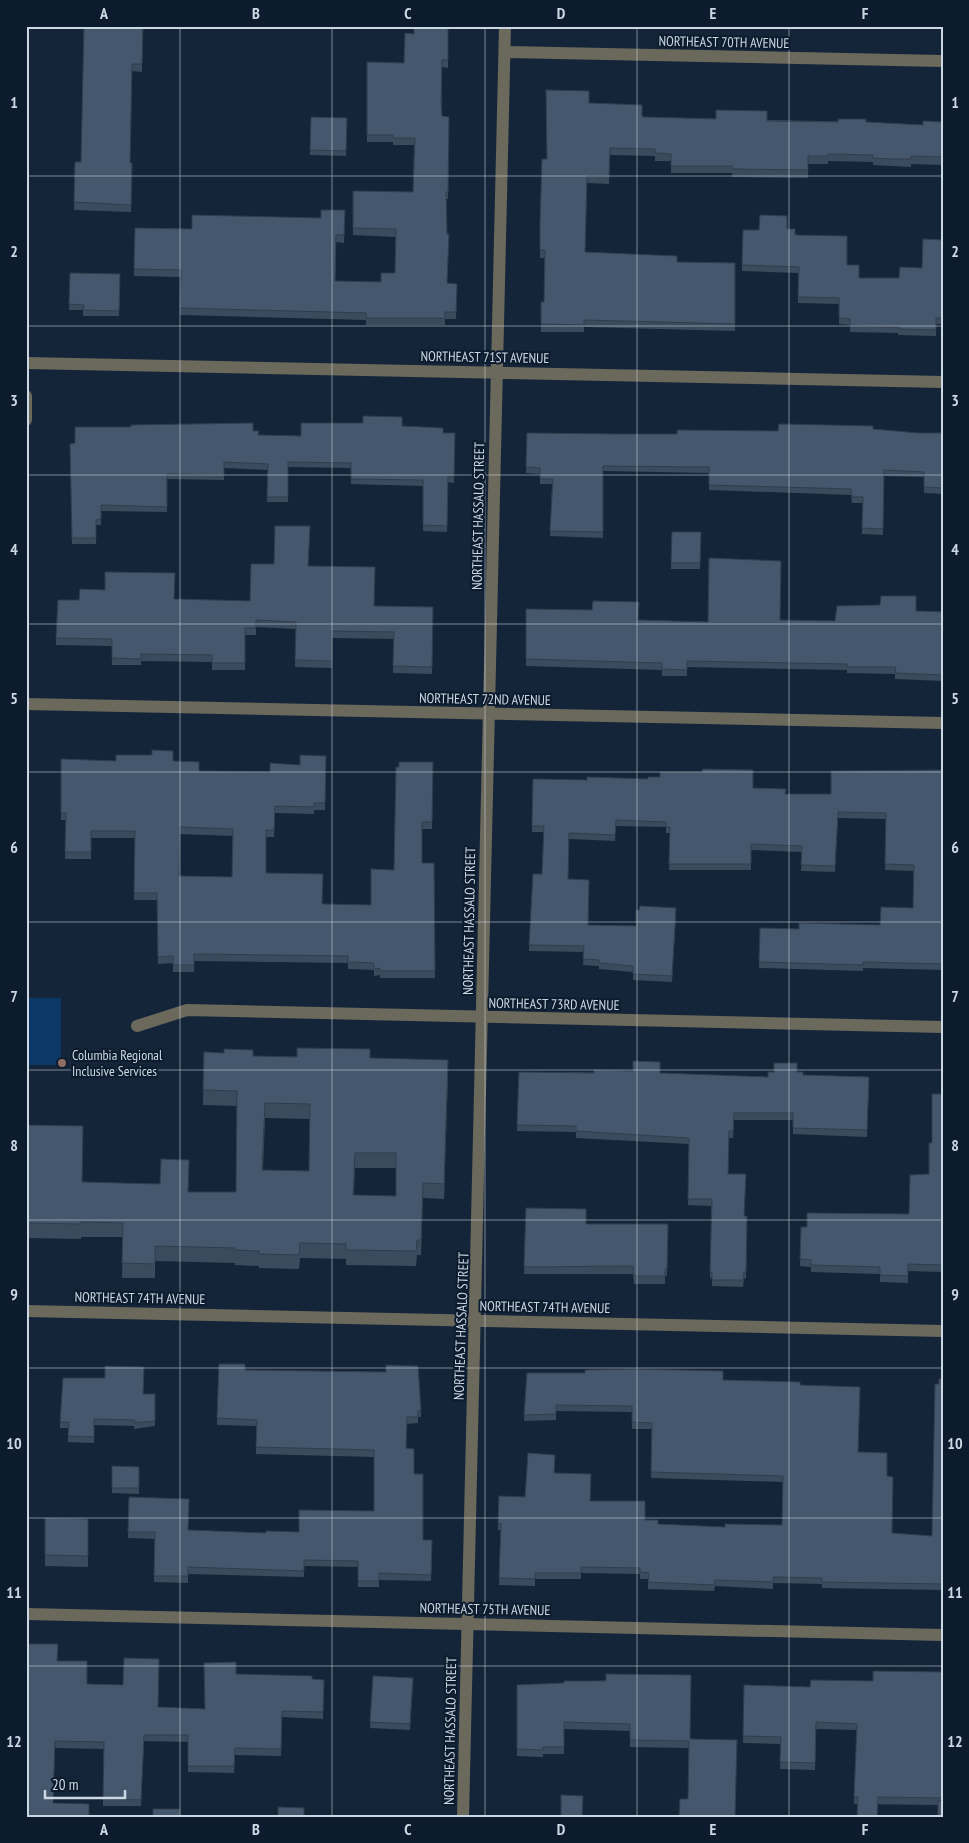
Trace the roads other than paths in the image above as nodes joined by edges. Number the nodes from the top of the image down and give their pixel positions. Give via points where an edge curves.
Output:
1 (506, 26) edge
2 (505, 52) junction
3 (943, 61) edge
4 (26, 363) edge
5 (496, 372) junction
6 (943, 382) edge
7 (26, 396) edge
8 (26, 420) edge
9 (26, 704) edge
10 (488, 714) junction
11 (943, 723) edge
12 (483, 1018) junction
13 (137, 1026) dead end
14 (943, 1027) edge
15 (26, 1311) edge
16 (476, 1321) junction
17 (943, 1331) edge
18 (26, 1614) edge
19 (467, 1624) junction
20 (943, 1635) edge
21 (463, 1817) edge

1 - 2 street, NORTHEAST HASSALO STREET
2 - 3 street, NORTHEAST 70TH AVENUE
2 - 5 street, NORTHEAST HASSALO STREET
4 - 5 street, NORTHEAST 71ST AVENUE
5 - 6 street, NORTHEAST 71ST AVENUE
5 - 10 street, NORTHEAST HASSALO STREET
7 - 8 street
9 - 10 street, NORTHEAST 72ND AVENUE
10 - 11 street, NORTHEAST 72ND AVENUE
10 - 12 street, NORTHEAST HASSALO STREET
12 - 13 street, NORTHEAST 73RD AVENUE via 187,1010
12 - 14 street, NORTHEAST 73RD AVENUE
12 - 16 street, NORTHEAST HASSALO STREET
15 - 16 street, NORTHEAST 74TH AVENUE
16 - 17 street, NORTHEAST 74TH AVENUE
16 - 19 street, NORTHEAST HASSALO STREET
18 - 19 street, NORTHEAST 75TH AVENUE
19 - 20 street, NORTHEAST 75TH AVENUE
19 - 21 street, NORTHEAST HASSALO STREET

